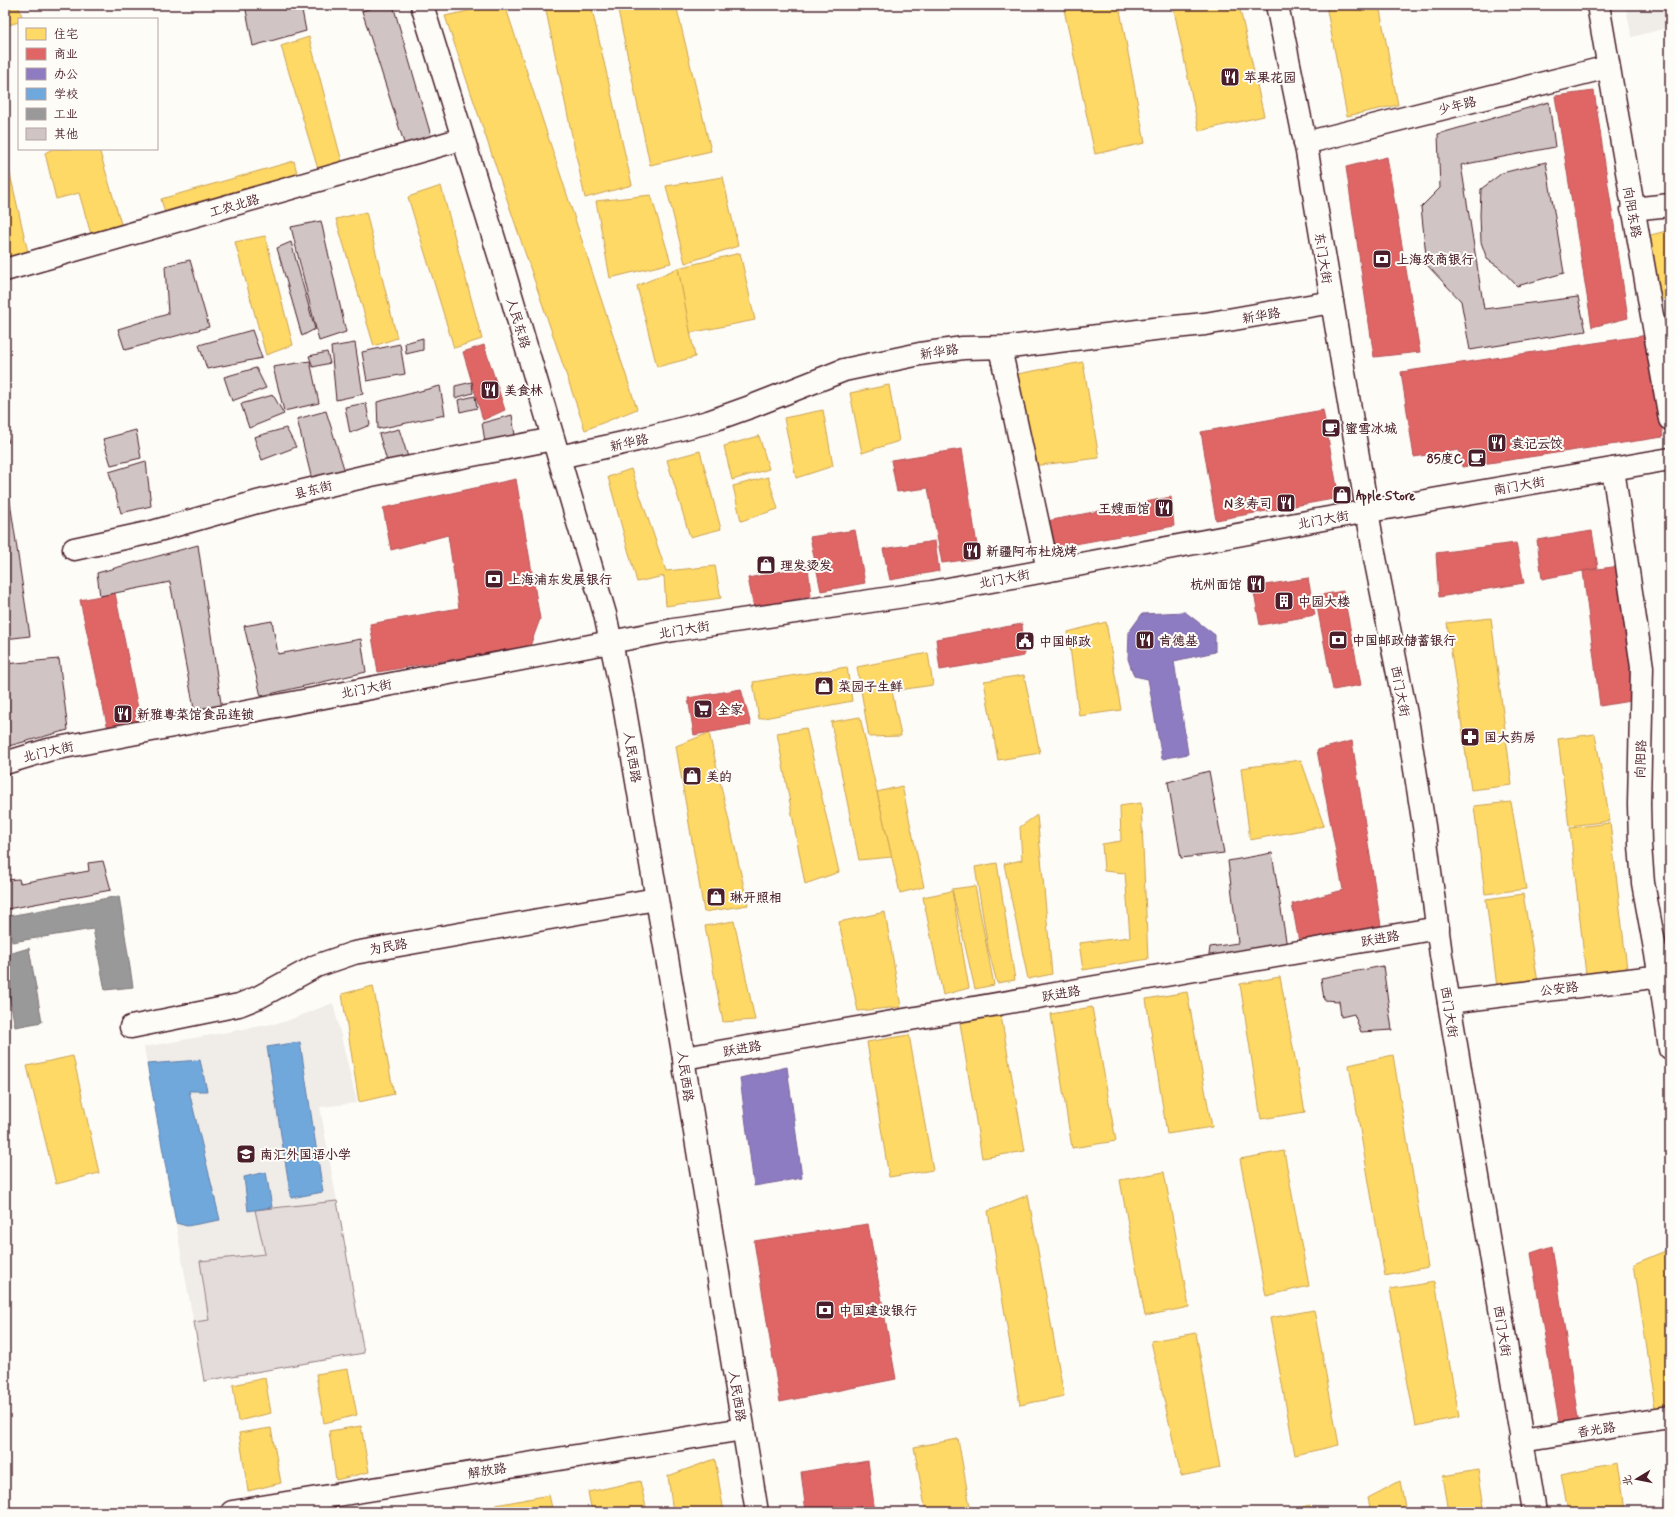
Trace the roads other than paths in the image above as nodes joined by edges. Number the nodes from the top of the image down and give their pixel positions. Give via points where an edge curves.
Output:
1 (422, 5) edge
2 (1277, 5) edge
3 (1598, 5) edge
4 (1608, 67) junction
5 (462, 139) junction
6 (1305, 143) junction
7 (1670, 205) edge
8 (1632, 209) junction
9 (5, 270) edge
10 (1332, 302) junction
11 (1000, 348) junction
12 (1670, 419) edge
13 (556, 448) junction
14 (1670, 459) edge
15 (1613, 469) junction
16 (1367, 511) junction
17 (74, 549) dead end
18 (1048, 570) junction
19 (612, 642) junction
20 (5, 763) edge
21 (656, 900) junction
22 (1438, 928) junction
23 (1665, 976) edge
24 (1449, 1002) junction
25 (130, 1027) dead end
26 (1670, 1049) edge
27 (684, 1058) junction
28 (1670, 1417) edge
29 (743, 1429) junction
30 (1521, 1440) junction
31 (232, 1512) edge
32 (757, 1512) edge
33 (1534, 1512) edge

1 - 5 street, 人民东路
2 - 6 street, 东门大街
3 - 4 street, 向阳东路
4 - 6 street, 少年路
4 - 8 street, 向阳东路
5 - 9 street, 工农北路
5 - 13 street, 人民东路
6 - 10 street, 东门大街
7 - 8 street
8 - 12 street, 向阳东路
10 - 11 street, 新华路 via 1205,324
10 - 16 street, 东门大街
11 - 13 street, 新华路 via 962,348 844,370 708,422 637,440
11 - 18 street
13 - 17 street, 县东街 via 371,475 258,502 152,532
13 - 19 street, 人民东路
14 - 15 street, 南门大街
15 - 16 street, 南门大街
15 - 23 street, 向阳路 via 1640,646 1642,688 1639,804 1643,883
16 - 18 street, 北门大街
16 - 22 street, 西门大街 via 1407,719
18 - 19 street, 北门大街 via 932,592 673,630
19 - 20 street, 北门大街 via 48,750
19 - 21 street, 人民西路
21 - 25 street, 为民路 via 354,952 316,966 260,997 239,1005
21 - 27 street, 人民西路
22 - 24 street, 西门大街
22 - 27 street, 跃进路
23 - 24 street, 公安路
23 - 26 street, 向阳路
24 - 30 street, 西门大街
27 - 29 street, 人民西路
28 - 30 street, 香光路
29 - 31 street, 解放路
29 - 32 street, 人民西路
30 - 33 street, 西门大街

